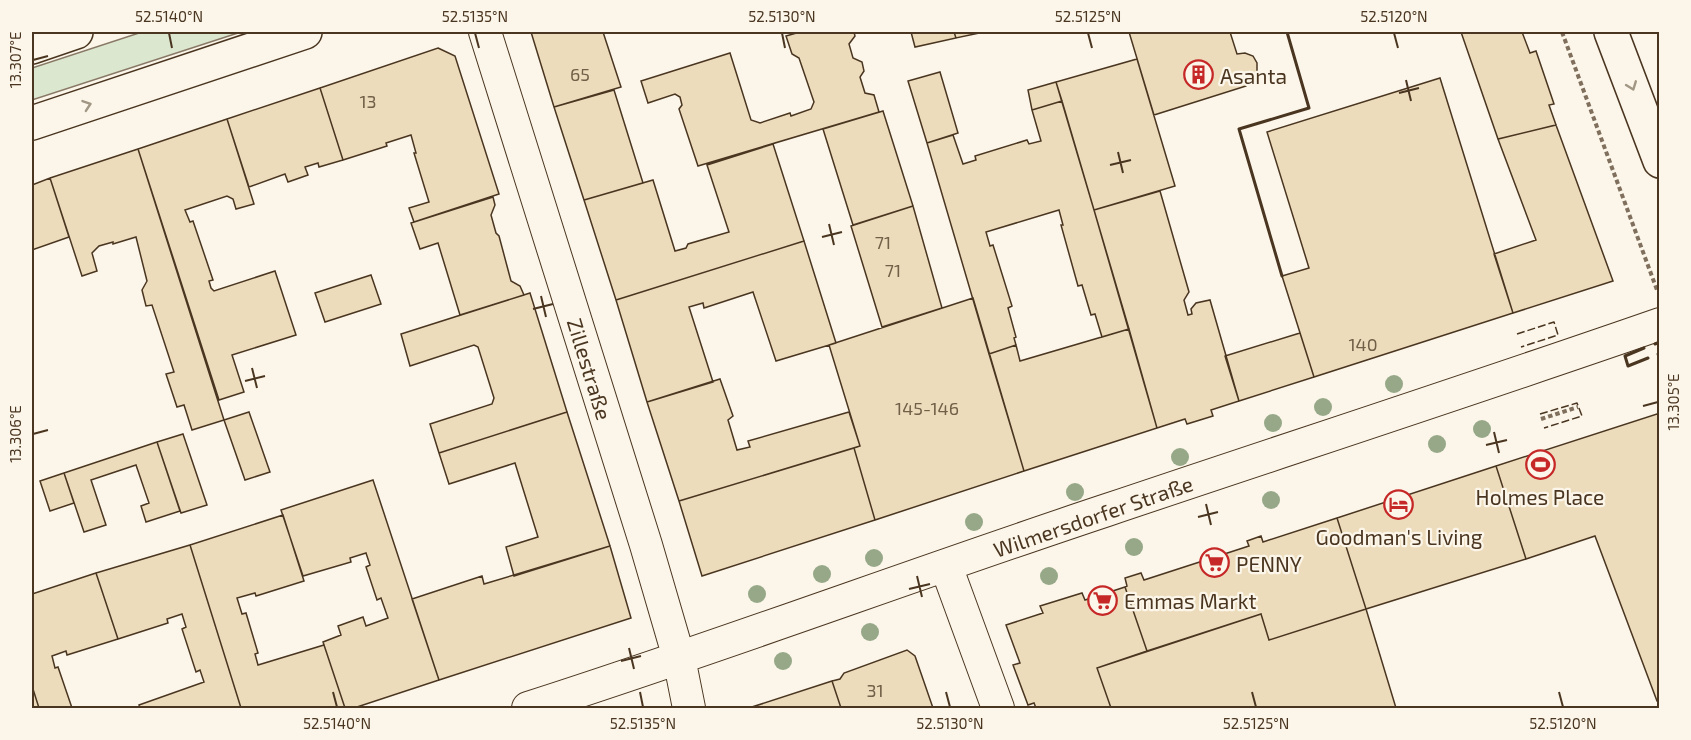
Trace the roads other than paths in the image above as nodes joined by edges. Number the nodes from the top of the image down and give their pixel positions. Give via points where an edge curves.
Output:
1 (76, 32) edge
2 (304, 32) edge
3 (485, 32) edge
4 (1611, 32) edge
5 (32, 47) edge
6 (32, 123) edge
7 (1659, 161) edge
8 (1659, 324) edge
9 (946, 566) junction
10 (679, 658) junction
11 (528, 708) edge
12 (690, 708) edge
13 (998, 708) edge

1 - 5 street
6 -> 2 street
3 - 10 street, Zillestraße
4 -> 7 street
8 - 9 street, Wilmersdorfer Straße
9 - 10 street, Wilmersdorfer Straße
9 - 13 street
10 - 11 street, Wilmersdorfer Straße
10 - 12 street, Zillestraße

